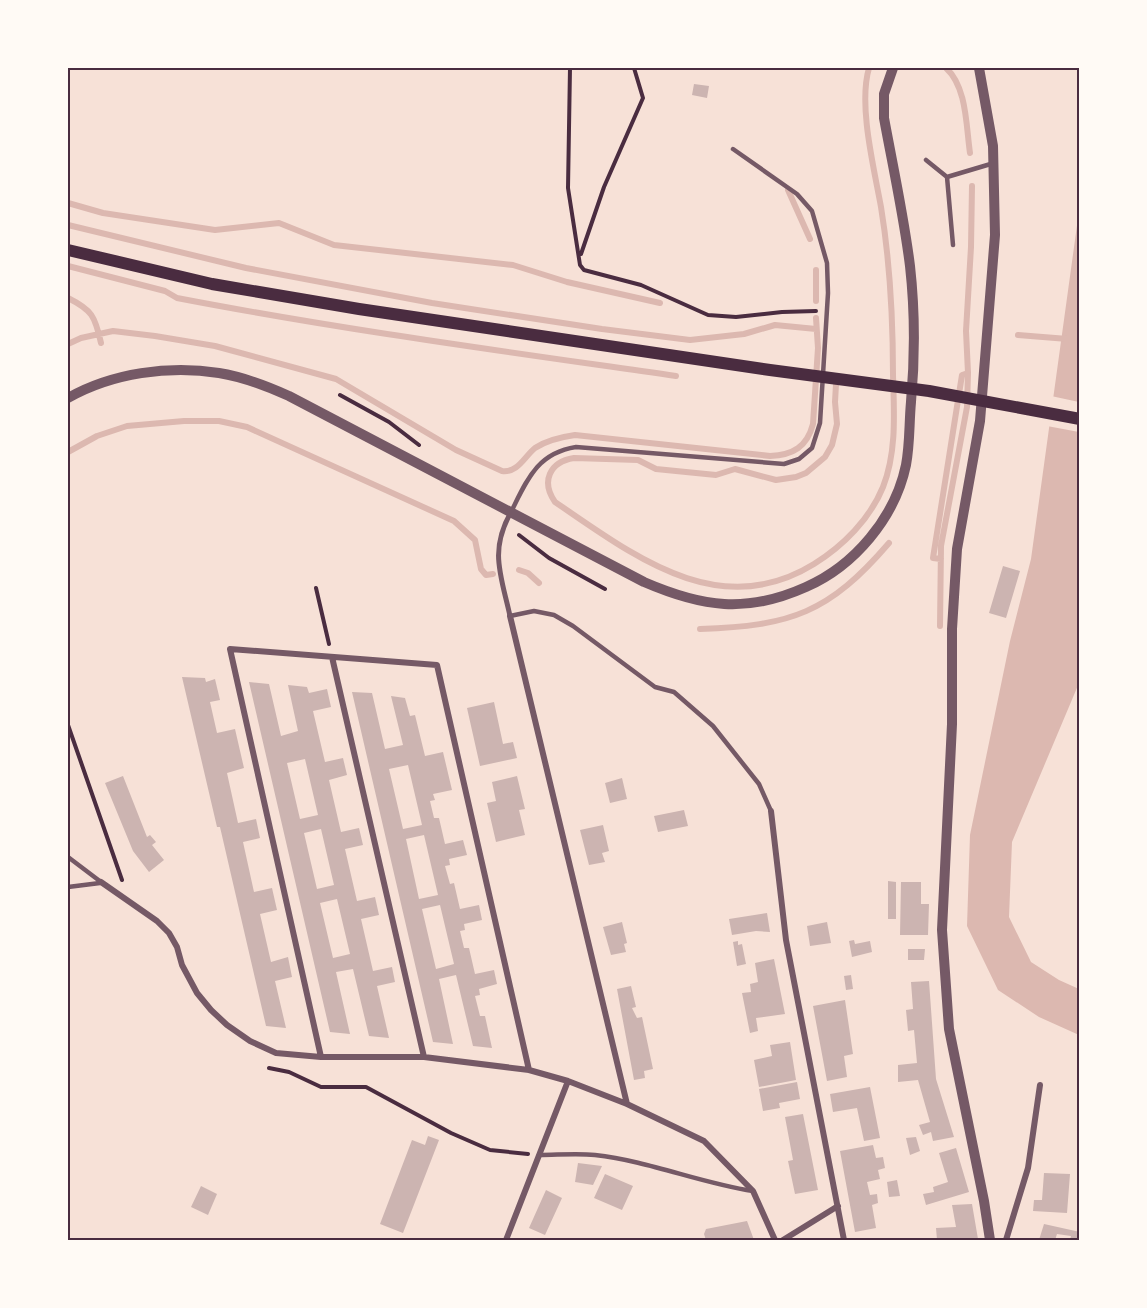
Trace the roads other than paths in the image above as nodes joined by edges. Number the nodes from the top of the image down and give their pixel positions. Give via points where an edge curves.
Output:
1 (893, 68) edge
2 (979, 68) edge
3 (733, 150) dead end
4 (926, 160) dead end
5 (994, 163) junction
6 (947, 177) junction
7 (953, 245) dead end
8 (68, 250) edge
9 (68, 398) edge
10 (1080, 419) edge
11 (511, 512) junction
12 (510, 616) junction
13 (332, 657) junction
14 (771, 811) joint
15 (68, 857) edge
16 (101, 882) junction
17 (68, 887) edge
18 (321, 1057) junction
19 (424, 1057) junction
20 (530, 1070) junction
21 (568, 1081) junction
22 (1041, 1084) dead end
23 (627, 1104) junction
24 (539, 1155) junction
25 (753, 1191) junction
26 (838, 1206) junction
27 (506, 1240) edge
28 (775, 1240) edge
29 (783, 1240) edge
30 (844, 1240) edge
31 (990, 1240) edge
32 (1006, 1240) edge

1 - 11 street via 885,94 884,118 911,282 914,366 910,436 897,492 865,544 820,581 797,591 772,600 721,604 677,596 644,582
2 - 5 street
3 - 11 lane via 798,194 812,211 827,263 820,423 812,448 799,459 784,464 611,449 564,449 536,468
4 - 6 lane
5 - 6 lane
5 - 31 street via 995,235 986,368 957,549 942,930 949,1029
6 - 7 lane
8 - 10 main road via 212,284 359,309 929,391
9 - 11 street via 118,378 151,372 192,370 256,382
11 - 12 street via 502,527 498,546
12 - 14 lane via 534,611 554,615 655,687 674,692 720,735 759,784
12 - 23 street
13 - 18 street via 230,649
13 - 19 street
13 - 20 street via 436,665
14 - 26 street via 786,940
15 - 16 lane
16 - 17 lane
16 - 18 street via 169,933 198,993 227,1025 276,1053
18 - 19 street
19 - 20 street
20 - 21 street
21 - 23 street
21 - 24 street
22 - 32 street via 1028,1168
23 - 25 street via 704,1141
24 - 25 lane via 594,1155
24 - 27 street
25 - 28 street
26 - 29 street
26 - 30 street

